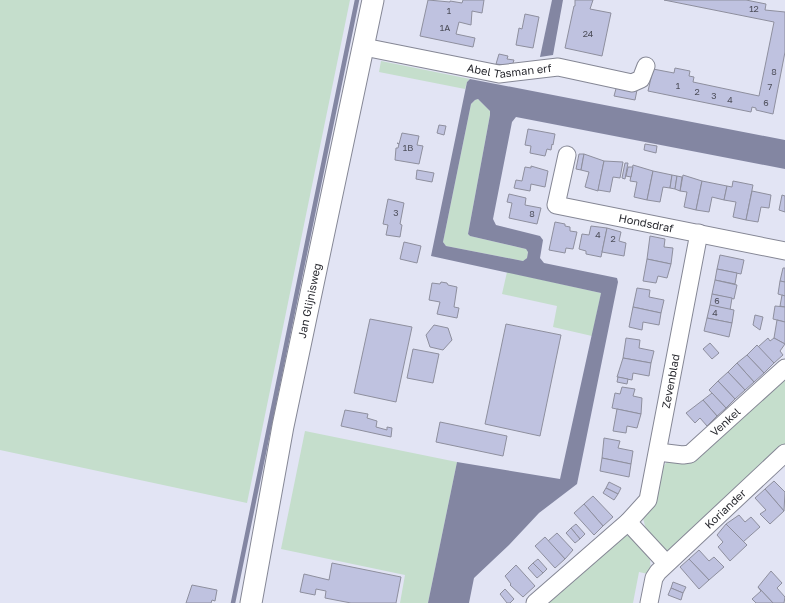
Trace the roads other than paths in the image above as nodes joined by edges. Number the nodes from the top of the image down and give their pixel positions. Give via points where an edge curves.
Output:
1 (373, 0) edge
2 (364, 47) junction
3 (646, 66) dead end
4 (567, 156) dead end
5 (699, 233) junction
6 (785, 252) edge
7 (785, 368) edge
8 (658, 452) junction
9 (785, 453) edge
10 (628, 522) junction
11 (666, 563) junction
12 (251, 603) edge
13 (535, 603) edge
14 (649, 603) edge

1 - 2 street, Jan Glijnisweg
2 - 3 street, Abel Tasman erf via 499,74 558,67 632,83 642,79
2 - 12 street, Jan Glijnisweg via 284,426
4 - 5 street, Hondsdraf via 556,205
5 - 6 street, Hondsdraf
5 - 8 street, Zevenblad
7 - 8 street, Venkel via 690,454
8 - 10 street, Zevenblad via 648,500
9 - 11 street, Koriander
10 - 11 street
10 - 13 street, Zevenblad
11 - 14 street, Koriander via 654,578

